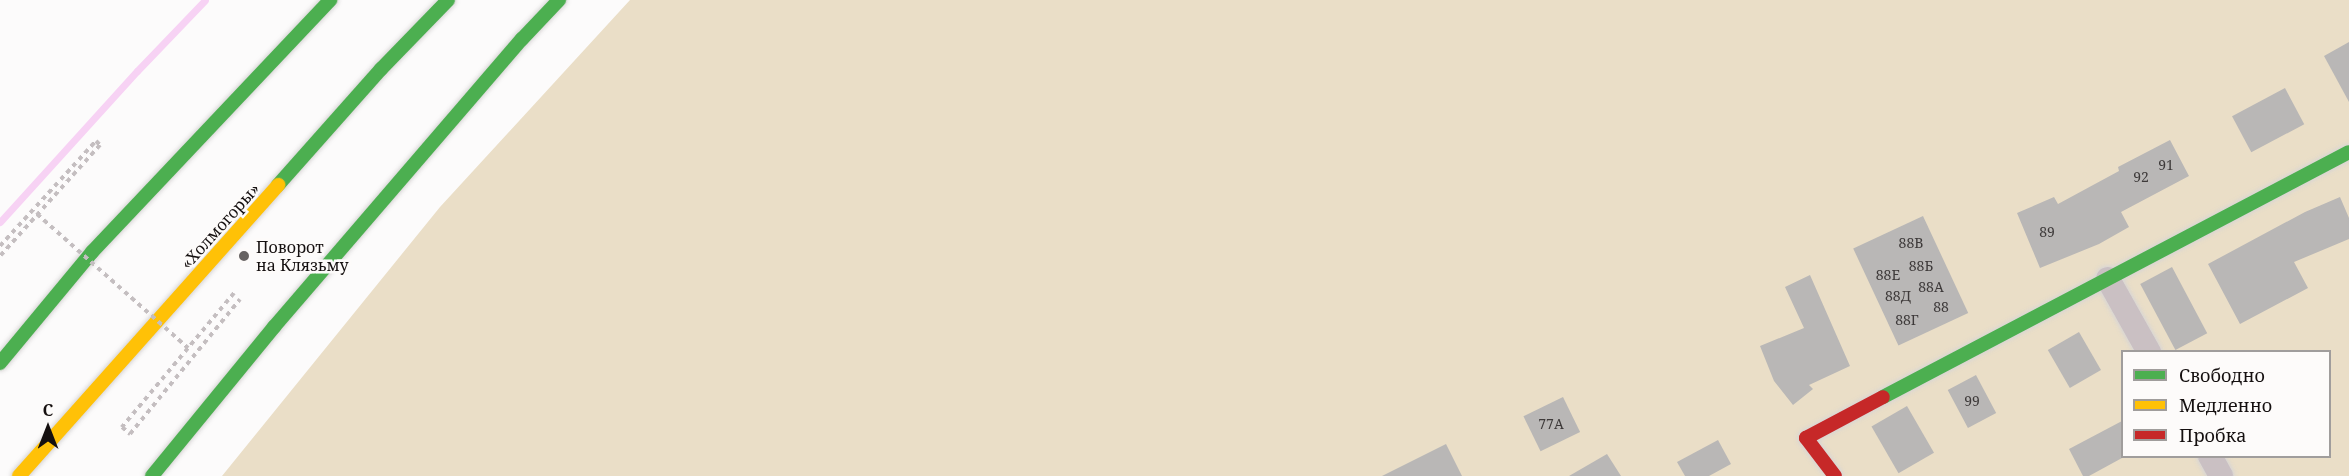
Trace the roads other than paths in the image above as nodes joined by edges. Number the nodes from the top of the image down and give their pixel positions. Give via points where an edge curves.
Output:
1 (448, 0) edge
2 (559, 0) edge
3 (328, 1) edge
4 (2349, 152) edge
5 (2108, 279) junction
6 (2148, 350) edge
7 (0, 363) edge
8 (2211, 458) edge
9 (19, 476) edge
10 (152, 476) edge
11 (1835, 476) edge
12 (2221, 476) edge

1 - 9 main road, «Холмогоры» via 381,69
2 - 10 main road via 282,318
3 - 7 main road via 92,252
4 - 5 main road
5 - 6 street
5 - 11 main road via 1806,438
8 - 12 street

